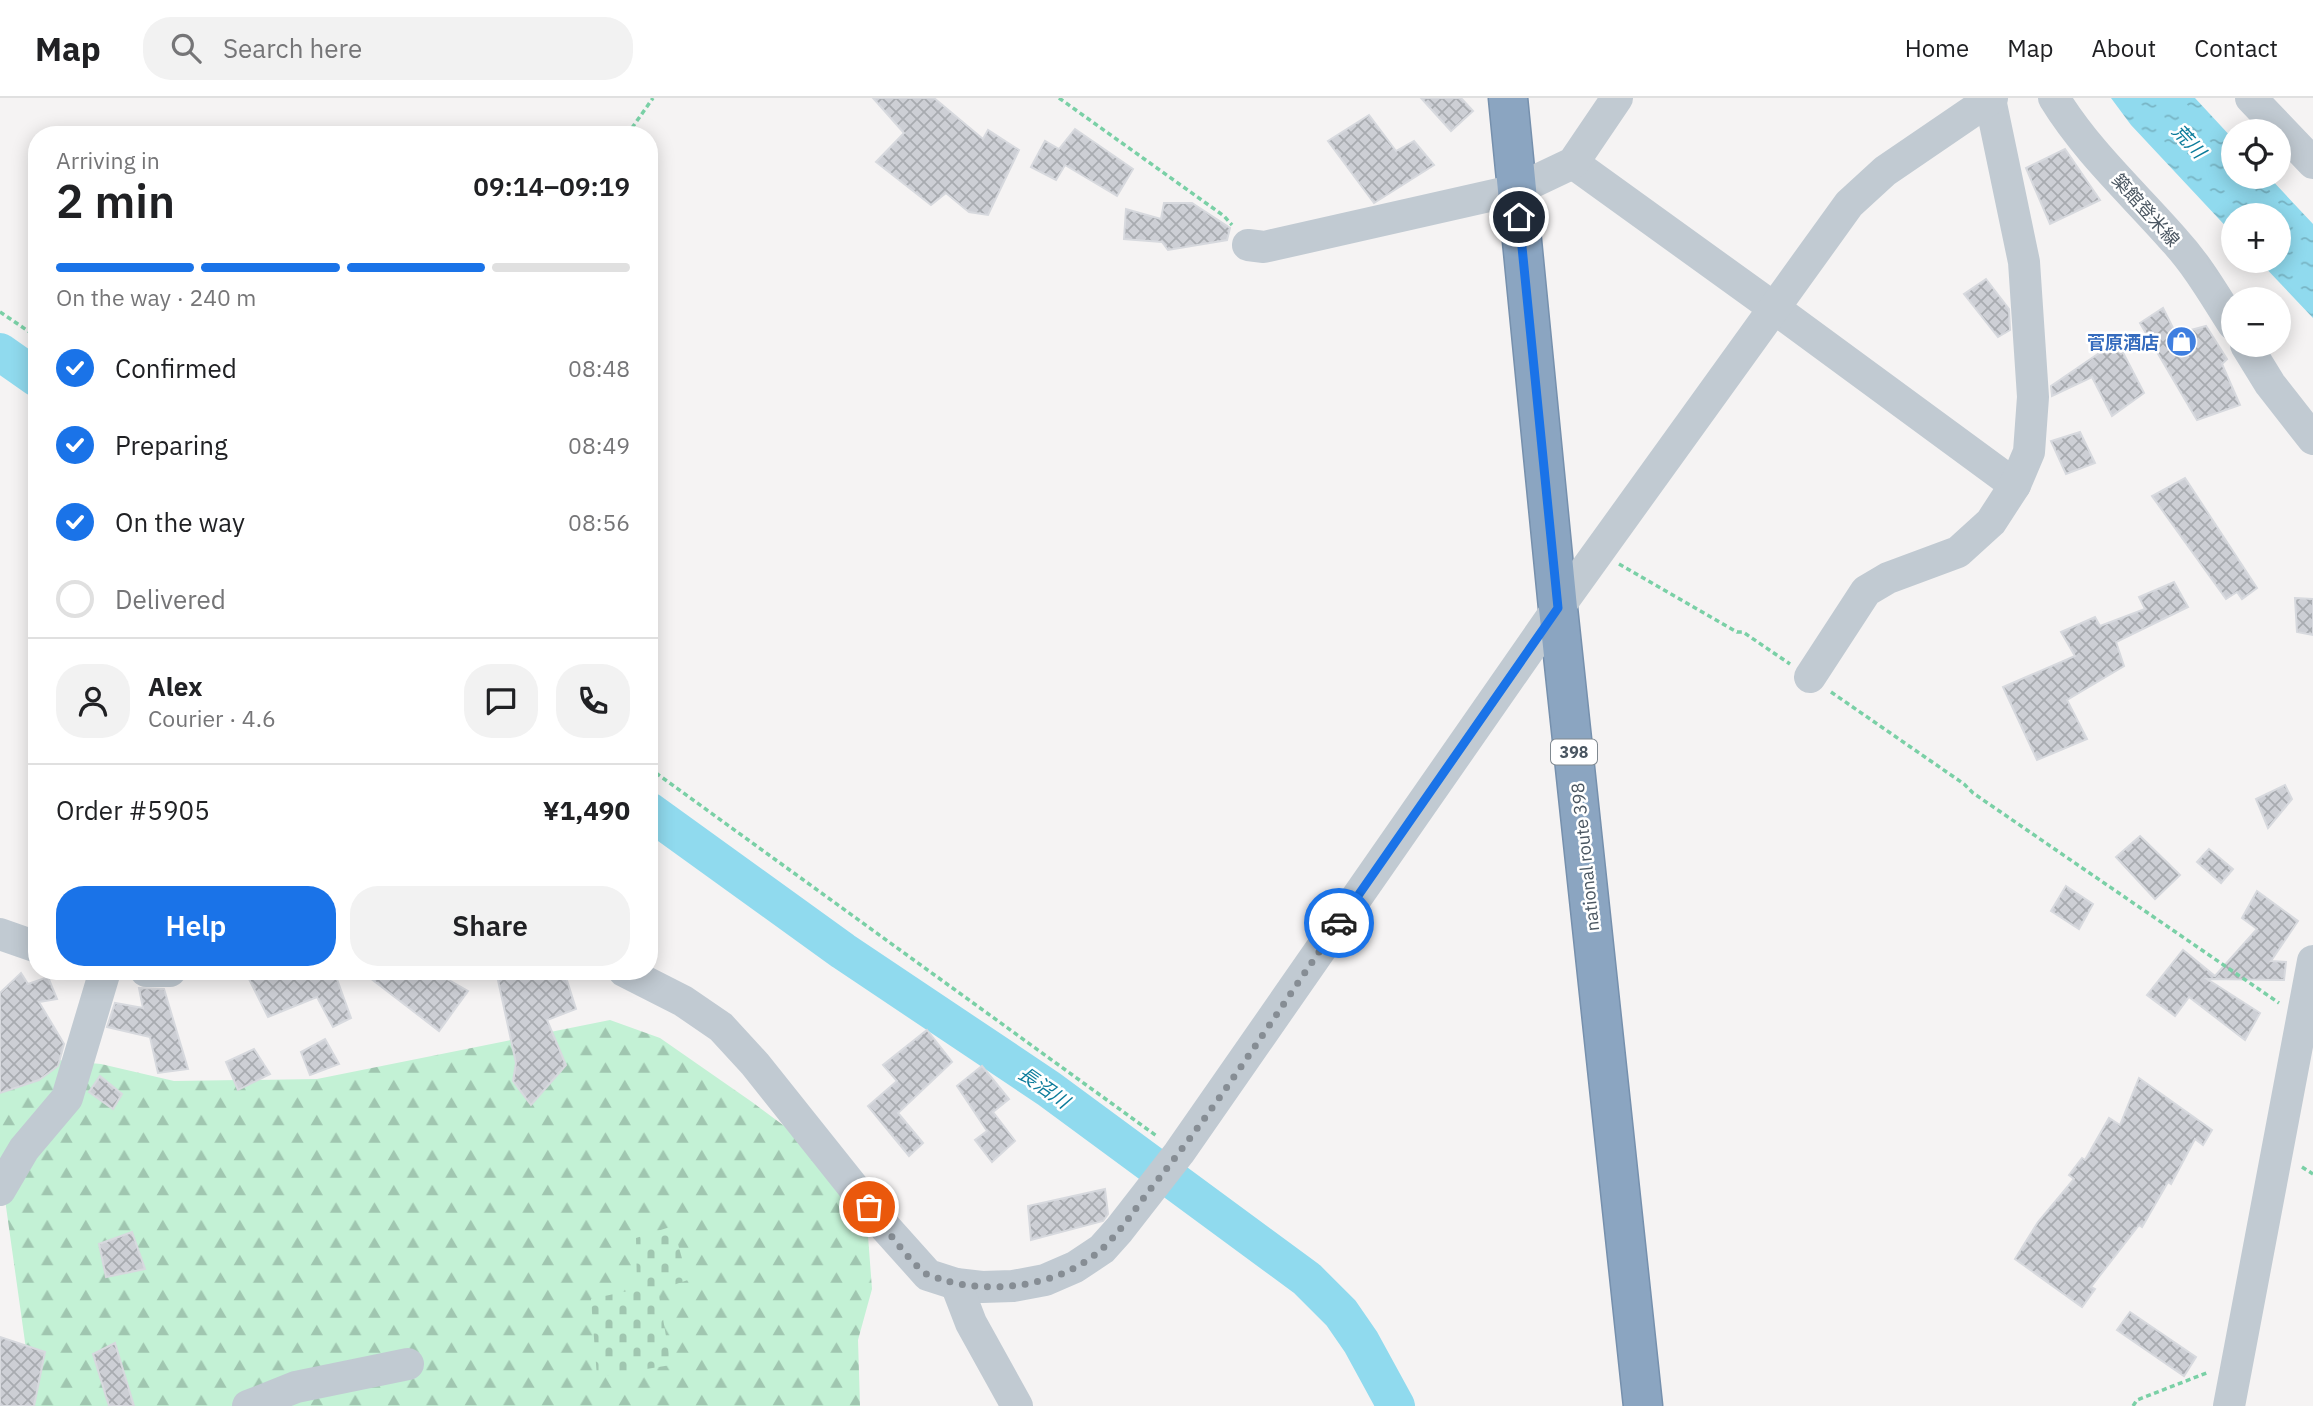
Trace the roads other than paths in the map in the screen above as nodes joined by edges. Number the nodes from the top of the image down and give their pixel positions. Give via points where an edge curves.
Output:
1 (1508, 98) edge
2 (1617, 98) edge
3 (2054, 98) edge
4 (2251, 98) edge
5 (1991, 99) edge
6 (1573, 163) junction
7 (2313, 163) edge
8 (1516, 190) junction
9 (1248, 245) road end
10 (2221, 305) edge
11 (1774, 308) junction
12 (2253, 357) edge
13 (2313, 439) edge
14 (2015, 485) junction
15 (1558, 608) junction
16 (1810, 677) road end
17 (0, 934) edge
18 (28, 944) edge
19 (2313, 961) edge
20 (102, 980) edge
21 (642, 980) edge
22 (0, 1190) edge
23 (956, 1284) junction
24 (408, 1364) dead end
25 (248, 1406) edge
26 (1017, 1406) edge
27 (1643, 1406) edge
28 (2229, 1406) edge

1 - 8 highway, national route 398 / 398
2 - 6 street
3 - 10 street, 築館登米線 via 2089,147 2176,242
4 - 7 street
5 - 11 street via 1885,171 1849,204
5 - 14 street via 2024,262 2033,397 2029,452
6 - 8 street
6 - 11 street
8 - 9 street via 1264,247
8 - 15 highway, national route 398 / 398
11 - 14 street
11 - 15 street
12 - 13 street
14 - 16 street via 1991,522 1958,551 1866,591
15 - 23 street via 1179,1153 1102,1250 1045,1280 1013,1286
15 - 27 highway, national route 398 / 398
17 - 18 street
19 - 28 street
20 - 22 street via 67,1098 24,1149
21 - 23 street via 721,1027 907,1254 928,1275
23 - 26 street via 971,1323
24 - 25 street via 296,1387

